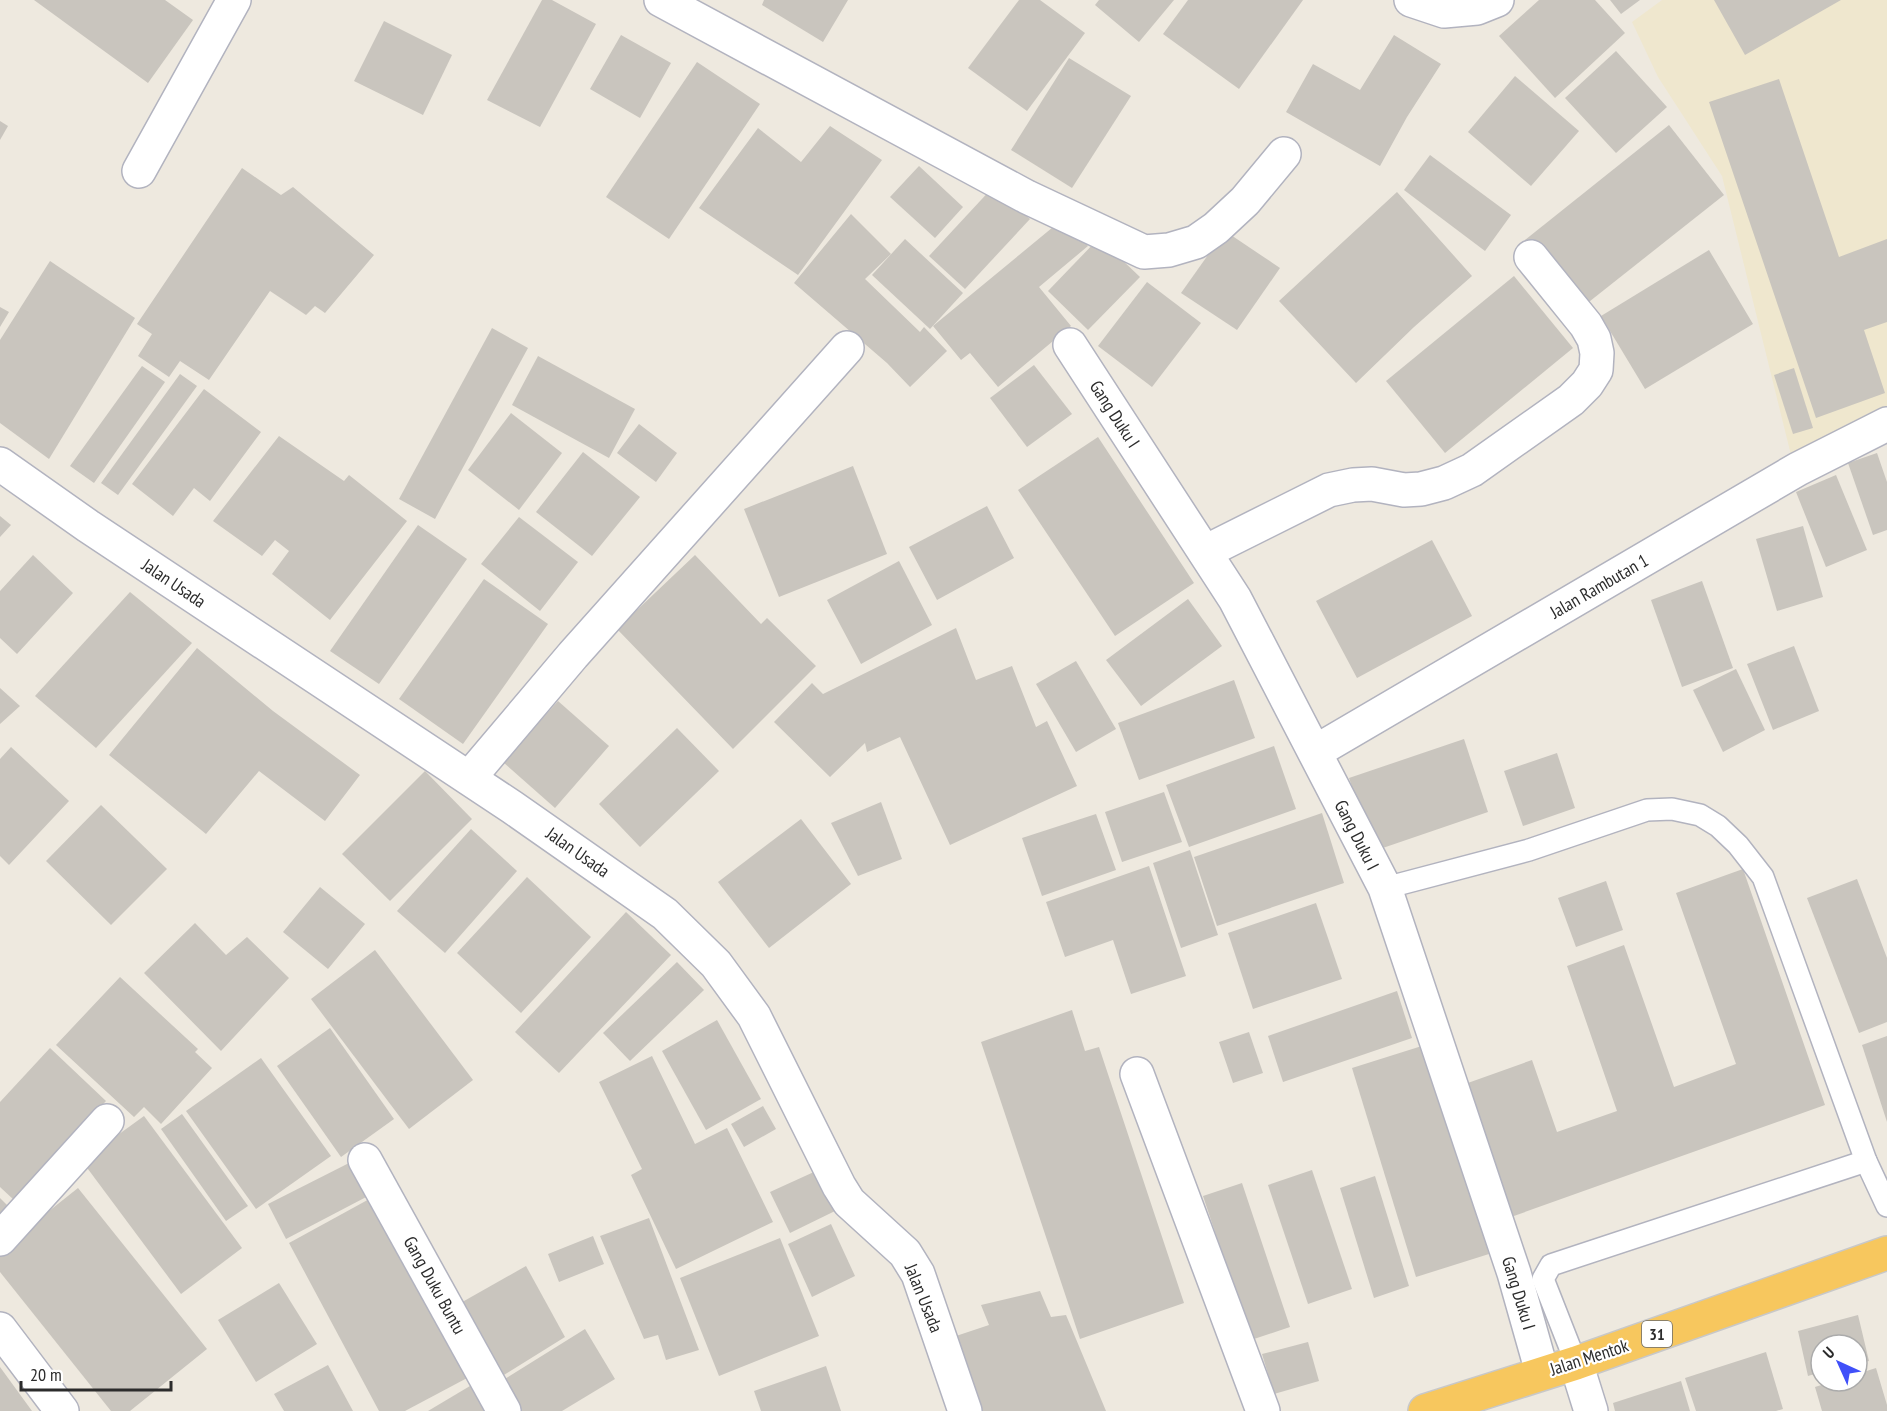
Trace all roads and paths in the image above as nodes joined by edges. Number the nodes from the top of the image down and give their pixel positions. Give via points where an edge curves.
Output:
1 (234, 0) edge
2 (661, 0) edge
3 (1411, 0) edge
4 (1497, 0) edge
5 (1284, 154) dead end
6 (139, 171) dead end
7 (1531, 257) dead end
8 (1070, 345) dead end
9 (847, 348) dead end
10 (1887, 424) edge
11 (0, 464) edge
12 (1205, 552) junction
13 (1315, 752) junction
14 (469, 778) junction
15 (1385, 888) junction
16 (1137, 1074) dead end
17 (107, 1121) dead end
18 (365, 1160) dead end
19 (1866, 1161) junction
20 (1887, 1206) edge
21 (0, 1239) edge
22 (1887, 1253) edge
23 (0, 1329) edge
24 (1576, 1363) junction
25 (1542, 1372) junction
26 (63, 1411) edge
27 (504, 1411) edge
28 (965, 1411) edge
29 (1263, 1411) edge
30 (1425, 1411) edge
31 (1591, 1411) edge

1 - 6 street
2 - 5 street via 1027,197 1144,252 1187,245 1209,233 1245,201
3 - 4 street via 1444,11 1477,8
7 - 12 street via 1594,339 1596,369 1571,400 1472,470 1444,483 1421,489 1372,484 1329,490
8 - 12 street, Gang Duku I
9 - 14 street via 573,655
10 - 13 street, Jalan Rambutan 1 via 1798,469
11 - 14 street, Jalan Usada
12 - 13 street, Gang Duku I via 1235,599
13 - 15 street, Gang Duku I
14 - 28 street, Jalan Usada via 665,914 716,964 754,1016 849,1202 905,1253 918,1274
15 - 19 lane via 1529,850 1647,810 1672,809 1700,815 1718,826 1763,877
15 - 25 street, Gang Duku I via 1514,1273
16 - 29 street
17 - 21 street
18 - 27 street, Gang Duku Buntu
19 - 20 lane
19 - 24 lane via 1551,1265 1543,1279
22 - 24 highway, Jalan Mentok / 31
23 - 26 street
24 - 25 highway, Jalan Mentok / 31
24 - 31 street
25 - 30 highway, Jalan Mentok / 31

